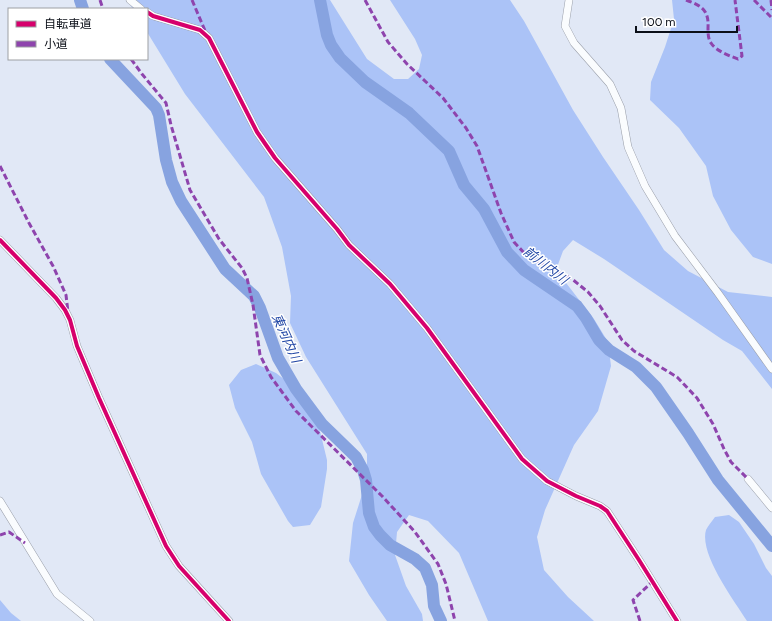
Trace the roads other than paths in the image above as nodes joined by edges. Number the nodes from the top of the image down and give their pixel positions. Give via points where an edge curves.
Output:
1 (130, 0) edge
2 (569, 0) edge
3 (140, 8) edge
4 (148, 13) edge
5 (0, 240) edge
6 (772, 369) edge
7 (748, 479) dead end
8 (0, 501) edge
9 (772, 508) edge
10 (90, 621) edge
11 (230, 621) edge
12 (677, 621) edge

1 - 3 street
2 - 6 street via 565,26 574,43 610,84 621,108 628,147 645,186 675,236
4 - 12 street via 200,30 209,38 257,132 275,158 349,244 390,284 427,328 522,459 547,481 607,511
5 - 11 street via 65,310 99,398 166,546 179,566
7 - 9 street
8 - 10 street via 57,594

